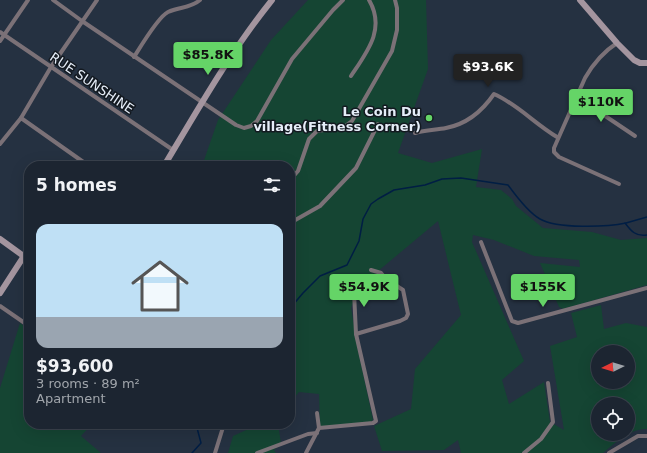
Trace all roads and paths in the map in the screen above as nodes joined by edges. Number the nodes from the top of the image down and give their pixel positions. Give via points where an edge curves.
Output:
1 (28, 0) edge
2 (53, 0) edge
3 (97, 0) edge
4 (200, 0) edge
5 (272, 0) edge
6 (343, 0) edge
7 (369, 0) edge
8 (395, 0) edge
9 (580, 0) edge
10 (82, 22) junction
11 (2, 33) edge
12 (0, 41) edge
13 (617, 43) junction
14 (134, 57) junction
15 (647, 63) edge
16 (51, 67) junction
17 (351, 76) dead end
18 (576, 97) junction
19 (202, 103) junction
20 (21, 118) junction
21 (378, 124) dead end
22 (415, 133) dead end
23 (635, 136) dead end
24 (557, 137) junction
25 (0, 144) edge
26 (173, 150) junction
27 (80, 161) edge
28 (167, 161) edge
29 (295, 174) edge
30 (619, 184) dead end
31 (295, 220) edge
32 (0, 239) edge
33 (481, 242) dead end
34 (24, 257) edge
35 (24, 261) edge
36 (371, 270) dead end
37 (352, 288) dead end
38 (647, 288) edge
39 (0, 293) edge
40 (0, 306) edge
41 (24, 323) edge
42 (356, 334) junction
43 (548, 383) dead end
44 (317, 413) dead end
45 (319, 428) junction
46 (222, 429) edge
47 (317, 433) junction
48 (647, 436) edge
49 (215, 453) edge
50 (257, 453) edge
51 (306, 453) edge
52 (524, 453) edge
53 (609, 453) edge

1 - 11 street
2 - 10 street
3 - 10 street
4 - 14 street via 190,6 166,13
5 - 19 street
6 - 19 street via 292,59 257,121 251,126 244,128 236,125
7 - 17 street via 375,17 375,32 371,46
8 - 29 street via 397,30 392,51 352,120 344,127 317,131 309,139
9 - 13 street
10 - 14 street
10 - 16 street
11 - 12 street
11 - 16 street, RUE SUNSHINE
13 - 15 street via 634,60
13 - 18 street via 591,68
14 - 19 street
16 - 20 street
16 - 26 street, RUE SUNSHINE
18 - 23 street
18 - 24 street
19 - 26 street
20 - 25 street
20 - 27 street
21 - 31 street via 356,168 320,206
22 - 24 street via 448,128 472,117 494,94
24 - 30 street via 554,148 556,155
26 - 28 street
32 - 34 street
33 - 38 street via 512,321 515,322
35 - 39 street
36 - 42 street via 382,272 386,279 403,290 408,316 400,321
37 - 42 street
40 - 41 street
42 - 45 street via 376,421
43 - 52 street via 553,422 541,439
44 - 45 street
45 - 47 street
46 - 49 street
47 - 50 street via 301,436
47 - 51 street
48 - 53 street via 638,436

